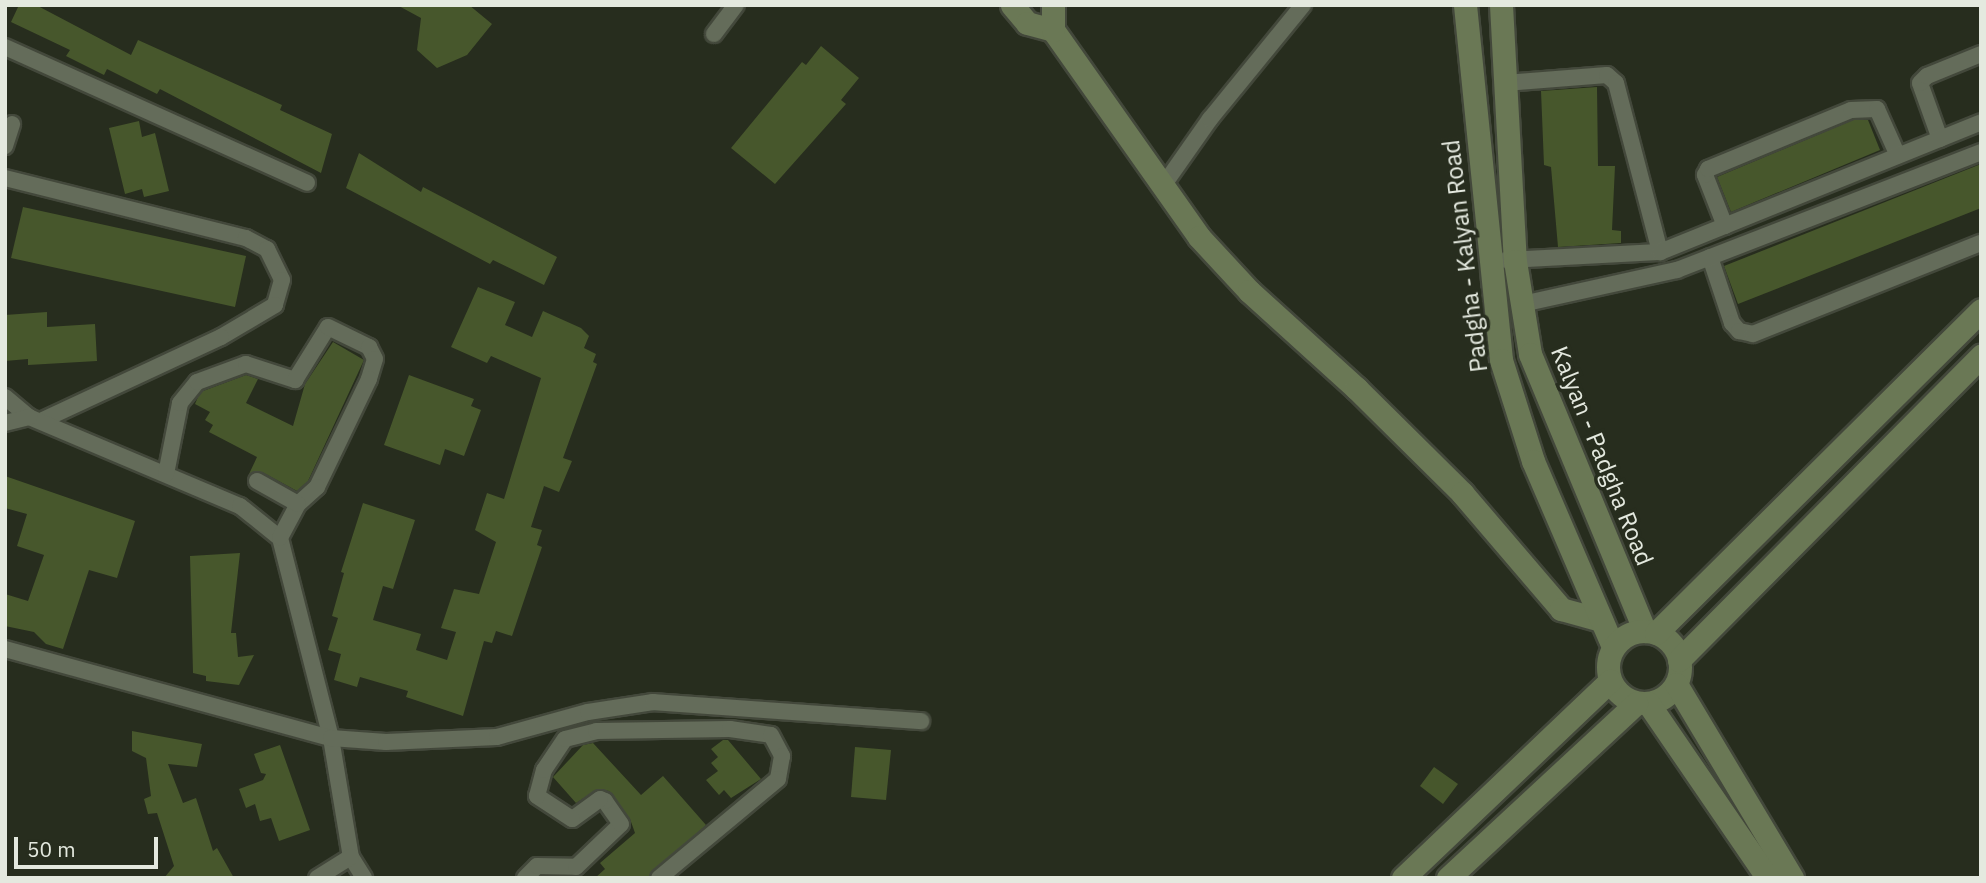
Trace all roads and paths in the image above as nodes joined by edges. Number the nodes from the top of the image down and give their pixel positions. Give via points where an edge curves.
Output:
1 (736, 5) edge
2 (1012, 5) edge
3 (1054, 5) edge
4 (1303, 5) edge
5 (1465, 5) edge
6 (1501, 5) edge
7 (1053, 30) junction
8 (714, 34) dead end
9 (1503, 37) junction
10 (1466, 38) junction
11 (5, 47) edge
12 (1981, 54) edge
13 (1505, 83) junction
14 (1981, 122) edge
15 (12, 124) dead end
16 (1940, 139) junction
17 (5, 146) edge
18 (1981, 152) edge
19 (1898, 156) junction
20 (5, 178) edge
21 (307, 183) dead end
22 (1165, 183) junction
23 (1725, 226) junction
24 (1981, 243) edge
25 (1660, 252) junction
26 (1710, 257) junction
27 (1490, 258) junction
28 (1515, 261) junction
29 (1522, 304) junction
30 (1981, 310) edge
31 (1981, 356) edge
32 (5, 397) edge
33 (36, 418) junction
34 (5, 423) edge
35 (166, 474) junction
36 (257, 481) dead end
37 (298, 505) junction
38 (280, 538) junction
39 (1601, 621) junction
40 (1651, 632) junction
41 (1613, 648) junction
42 (5, 649) edge
43 (1679, 660) junction
44 (1611, 681) junction
45 (1676, 684) junction
46 (1642, 703) junction
47 (632, 706) junction
48 (760, 709) junction
49 (921, 721) dead end
50 (758, 730) junction
51 (631, 733) junction
52 (331, 738) junction
53 (351, 857) junction
54 (317, 878) edge
55 (364, 878) edge
56 (526, 878) edge
57 (659, 878) edge
58 (1403, 878) edge
59 (1448, 878) edge
60 (1768, 878) edge
61 (1792, 878) edge

1 - 8 street
2 - 7 street via 1027,23
3 - 7 street
4 - 22 street via 1210,119
5 - 10 street, Padgha - Kalyan Road
6 - 9 street, Kalyan - Padgha Road
7 - 22 street
9 - 10 street
9 - 13 street, Kalyan - Padgha Road
10 - 27 street, Padgha - Kalyan Road
11 - 21 street
12 - 16 street via 1920,83
13 - 25 street via 1607,75 1616,83
13 - 28 street, Kalyan - Padgha Road
14 - 16 street
15 - 17 street
16 - 19 street
18 - 26 street
19 - 23 street
19 - 23 street via 1877,108 1851,110 1708,169 1704,175
20 - 33 street via 246,239 267,249 282,280 275,305 221,337
22 - 39 street via 1199,237 1249,292 1357,389 1462,494 1561,609
23 - 25 street
24 - 26 street via 1753,334 1739,331 1732,323
25 - 28 street
26 - 29 street via 1676,270
27 - 28 street
27 - 39 street, Padgha - Kalyan Road via 1501,360 1533,461
28 - 29 street, Kalyan - Padgha Road
29 - 40 street, Kalyan - Padgha Road via 1530,354
30 - 40 street
31 - 43 street
32 - 33 street
33 - 34 street
33 - 35 street
35 - 37 street via 180,403 197,382 246,364 295,380 324,329 334,327 374,352 374,367 317,487
35 - 38 street via 240,506
36 - 37 street
37 - 38 street
38 - 52 street
39 - 41 street, Padgha - Kalyan Road
40 - 41 street via 1632,633
40 - 43 street via 1667,639
41 - 44 street via 1608,670
42 - 52 street
43 - 45 street
44 - 46 street via 1616,691
44 - 58 street
45 - 46 street via 1659,700
45 - 61 street
46 - 59 street
46 - 60 street
47 - 48 street via 653,702
47 - 51 street
47 - 52 street via 497,737 386,742
48 - 49 street
48 - 50 street
50 - 51 street
50 - 57 street via 771,735 782,756 778,779
51 - 56 street via 577,734 555,751 537,796 572,819 600,799 621,824 576,867 537,866
52 - 53 street
53 - 54 street
53 - 55 street

